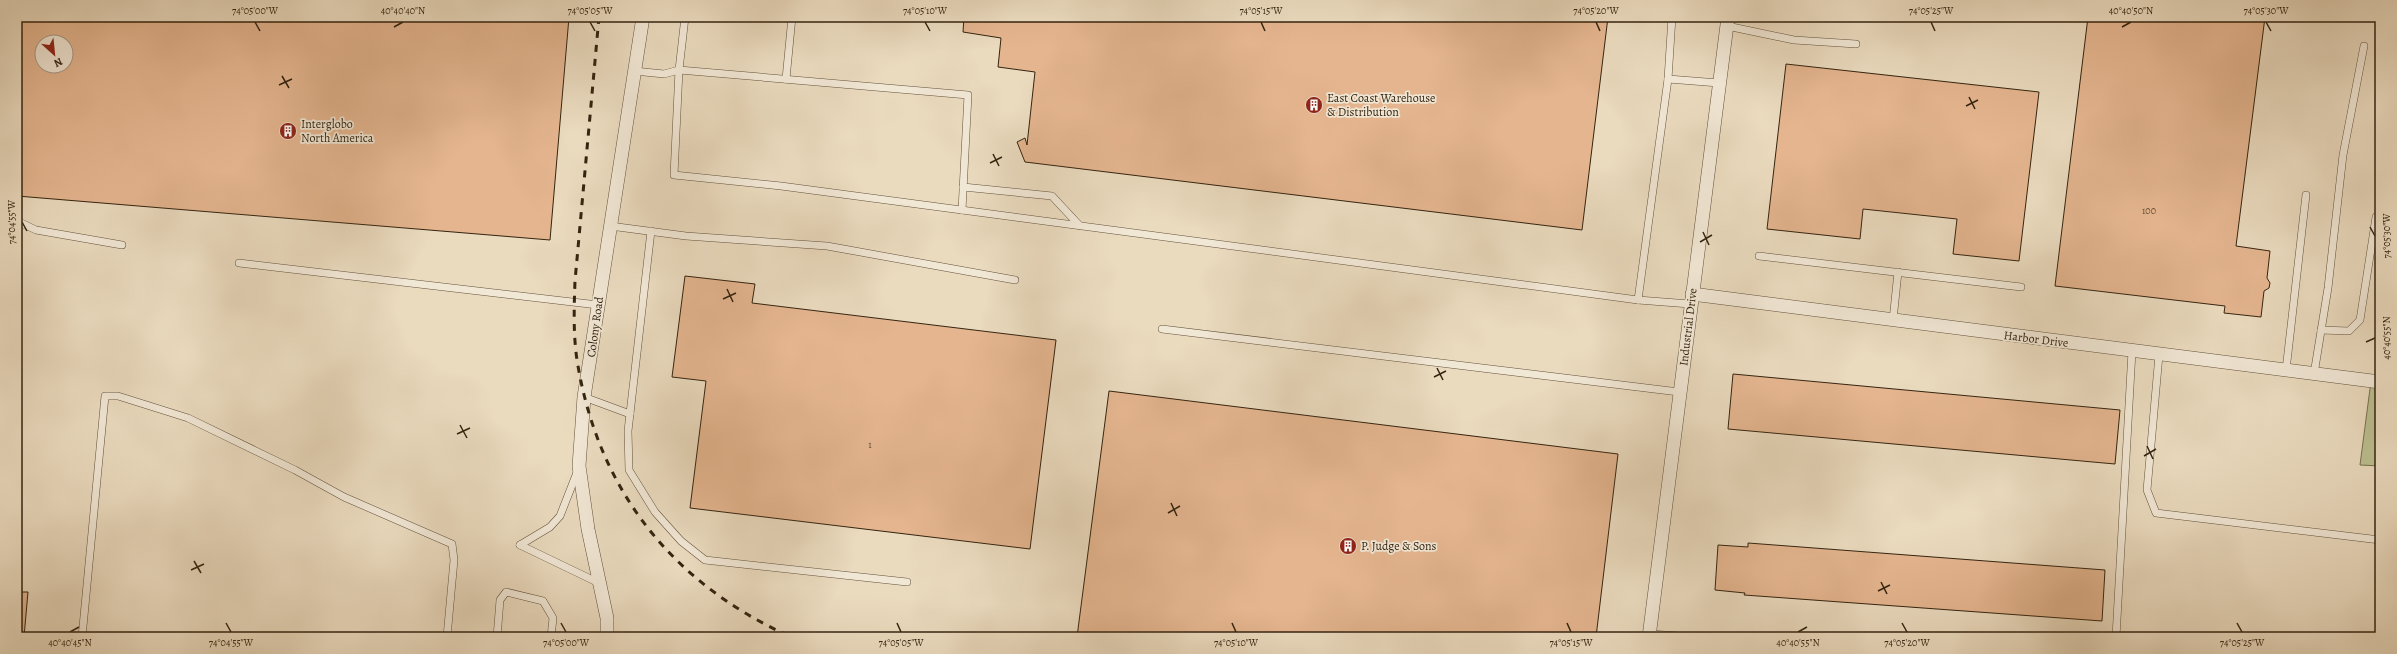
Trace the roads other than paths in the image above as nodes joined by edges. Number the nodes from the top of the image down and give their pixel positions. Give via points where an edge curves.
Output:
1 (644, 17) edge
2 (685, 17) edge
3 (792, 17) edge
4 (1672, 17) edge
5 (1727, 22) edge
6 (1856, 44) dead end
7 (2364, 46) dead end
8 (679, 70) junction
9 (634, 71) junction
10 (786, 79) junction
11 (1668, 79) junction
12 (1720, 82) junction
13 (963, 187) junction
14 (2306, 195) dead end
15 (962, 210) junction
16 (2376, 217) dead end
17 (17, 221) edge
18 (1079, 225) junction
19 (610, 226) junction
20 (651, 231) junction
21 (122, 244) dead end
22 (1759, 256) dead end
23 (239, 263) dead end
24 (1898, 272) junction
25 (1015, 280) dead end
26 (2021, 287) dead end
27 (1691, 299) junction
28 (1638, 300) junction
29 (598, 305) junction
30 (1893, 320) junction
31 (1162, 329) dead end
32 (2321, 330) junction
33 (2132, 351) junction
34 (2159, 355) junction
35 (2286, 370) junction
36 (2314, 374) junction
37 (2380, 382) edge
38 (1679, 392) junction
39 (584, 397) junction
40 (630, 414) junction
41 (579, 466) junction
42 (2380, 540) edge
43 (907, 582) dead end
44 (601, 584) junction
45 (1649, 635) edge
46 (82, 637) edge
47 (447, 637) edge
48 (497, 637) edge
49 (551, 637) edge
50 (607, 637) edge
51 (1694, 637) edge
52 (2116, 637) edge

1 - 9 street, Colony Road
2 - 8 lane
3 - 10 lane
4 - 11 lane
5 - 6 lane via 1794,40
5 - 12 street, Industrial Drive
7 - 32 lane via 2343,154
8 - 9 lane via 664,74
8 - 10 lane
8 - 15 lane via 674,175
9 - 19 street, Colony Road
10 - 13 lane via 968,95
11 - 12 lane
11 - 28 lane
12 - 27 street, Industrial Drive
13 - 15 lane
13 - 18 lane via 1052,196
14 - 35 lane
15 - 18 lane
16 - 32 lane via 2360,320 2348,331
17 - 21 lane via 36,230
18 - 28 lane
19 - 20 lane
19 - 29 street, Colony Road
20 - 25 lane via 827,246
20 - 40 lane
22 - 24 lane
23 - 29 lane
24 - 26 lane
24 - 30 lane
27 - 28 lane
27 - 30 street, Harbor Drive
27 - 38 street, Industrial Drive
29 - 39 street, Colony Road
30 - 33 street, Harbor Drive
31 - 38 lane
32 - 36 lane
33 - 34 street, Harbor Drive
33 - 52 lane
34 - 35 street, Harbor Drive
34 - 42 lane via 2147,490 2156,513
35 - 36 street, Harbor Drive
36 - 37 street, Harbor Drive
38 - 45 street, Industrial Drive
39 - 40 lane
39 - 41 street, Colony Road
40 - 43 lane via 629,470 654,512 705,560
41 - 44 street, Colony Road via 588,530
41 - 44 lane via 560,516 550,527 520,545
44 - 50 street, Colony Road via 607,618
45 - 51 lane
46 - 47 lane via 105,396 118,396 188,418 344,497 452,544 454,560
48 - 49 lane via 500,600 506,592 543,601 553,618

